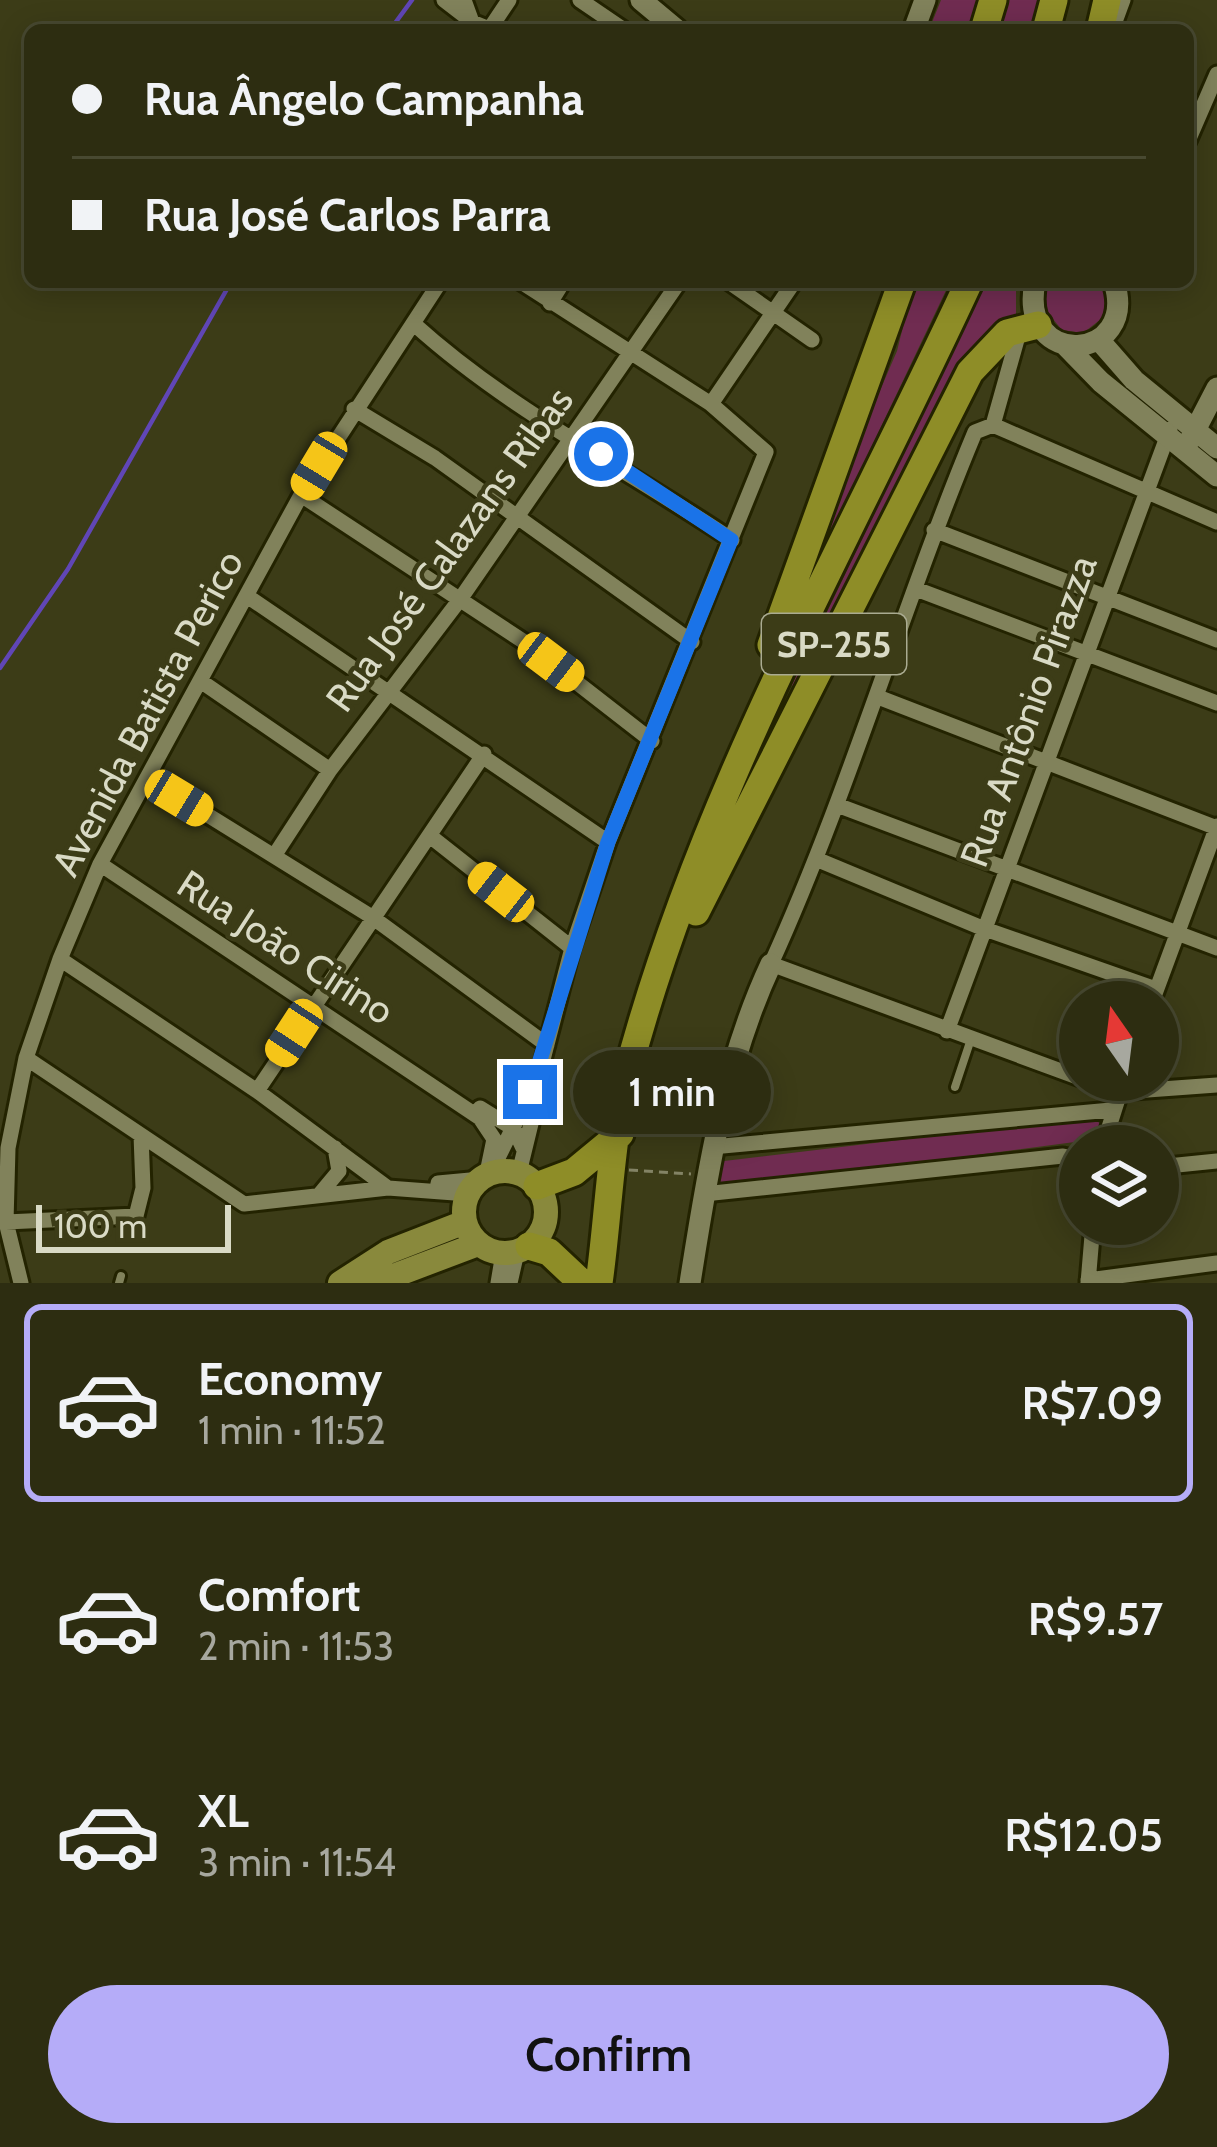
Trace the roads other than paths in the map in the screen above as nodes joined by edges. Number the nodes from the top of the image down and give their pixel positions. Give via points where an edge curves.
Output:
1 (444, 0) edge
2 (464, 0) edge
3 (580, 0) edge
4 (641, 0) edge
5 (657, 0) edge
6 (472, 22) junction
7 (477, 24) edge
8 (612, 24) edge
9 (670, 24) edge
10 (685, 24) edge
11 (1217, 74) edge
12 (1194, 127) edge
13 (436, 288) edge
14 (529, 288) edge
15 (559, 288) edge
16 (675, 288) edge
17 (738, 288) edge
18 (790, 288) edge
19 (900, 288) edge
20 (966, 288) edge
21 (1034, 288) edge
22 (1116, 288) edge
23 (550, 303) junction
24 (772, 312) junction
25 (414, 324) junction
26 (1029, 327) junction
27 (812, 340) dead end
28 (1099, 340) junction
29 (1066, 345) junction
30 (628, 355) junction
31 (1217, 388) edge
32 (712, 404) junction
33 (353, 410) junction
34 (993, 425) junction
35 (1199, 430) junction
36 (1176, 434) junction
37 (571, 437) junction
38 (1217, 448) edge
39 (1217, 476) edge
40 (1144, 492) junction
41 (301, 495) junction
42 (516, 515) junction
43 (1217, 522) edge
44 (934, 530) junction
45 (731, 540) junction
46 (916, 589) junction
47 (247, 596) junction
48 (461, 598) junction
49 (1104, 599) junction
50 (1217, 640) edge
51 (692, 642) junction
52 (1084, 653) junction
53 (202, 682) junction
54 (390, 691) junction
55 (878, 697) junction
56 (1217, 704) edge
57 (652, 741) junction
58 (484, 754) junction
59 (1045, 762) junction
60 (330, 770) junction
61 (148, 778) junction
62 (721, 802) junction
63 (837, 805) junction
64 (1217, 827) edge
65 (430, 836) junction
66 (608, 842) junction
67 (274, 856) junction
68 (816, 859) junction
69 (100, 864) junction
70 (1006, 872) junction
71 (372, 917) junction
72 (982, 928) junction
73 (1178, 934) junction
74 (572, 948) junction
75 (1217, 948) edge
76 (60, 958) junction
77 (771, 964) junction
78 (1118, 981) edge
79 (1160, 981) edge
80 (653, 989) junction
81 (313, 1004) junction
82 (947, 1031) junction
83 (971, 1040) junction
84 (547, 1045) junction
85 (26, 1058) junction
86 (1059, 1071) edge
87 (539, 1075) junction
88 (1217, 1084) edge
89 (435, 1085) junction
90 (955, 1087) dead end
91 (1179, 1088) edge
92 (257, 1091) junction
93 (1115, 1101) edge
94 (1129, 1101) edge
95 (1111, 1110) junction
96 (1108, 1125) edge
97 (514, 1130) junction
98 (620, 1134) junction
99 (141, 1135) junction
100 (712, 1147) junction
101 (335, 1148) junction
102 (1059, 1156) edge
103 (1217, 1161) edge
104 (1179, 1166) edge
105 (527, 1169) junction
106 (482, 1180) junction
107 (706, 1185) junction
108 (388, 1188) junction
109 (319, 1196) junction
110 (6, 1222) junction
111 (472, 1233) junction
112 (1092, 1245) edge
113 (516, 1250) junction
114 (1217, 1263) edge
115 (1088, 1281) edge
116 (21, 1283) edge
117 (340, 1283) edge
118 (374, 1283) edge
119 (498, 1283) edge
120 (510, 1283) edge
121 (582, 1283) edge
122 (599, 1283) edge
123 (690, 1283) edge

1 - 6 street
2 - 6 street
3 - 8 street
4 - 9 street
5 - 10 street
6 - 7 street
11 - 12 street
13 - 25 street, Avenida Batista Perico
14 - 23 street
15 - 23 street
16 - 30 street, Rua José Calazans Ribas
17 - 24 street
18 - 24 street
19 - 62 highway, SP-255 via 742,720
20 - 62 highway, SP-255 via 761,703
21 - 26 street
22 - 28 street via 1119,311
23 - 30 street
24 - 27 street
24 - 32 street
25 - 33 street, Avenida Batista Perico
25 - 37 street via 499,394
26 - 29 street
26 - 34 street
26 - 80 highway, SP-255 via 996,341 970,372
28 - 29 street
28 - 36 street
29 - 36 street
30 - 32 street
30 - 37 street, Rua José Calazans Ribas
31 - 35 street
32 - 45 street via 760,443 765,460
33 - 41 street, Avenida Batista Perico
33 - 42 street
34 - 40 street
34 - 44 street via 975,432
35 - 36 street
35 - 38 street
36 - 39 street
36 - 40 street, Rua Antônio Pirazza
37 - 42 street, Rua José Calazans Ribas
37 - 45 street
40 - 43 street
40 - 49 street, Rua Antônio Pirazza
41 - 47 street, Avenida Batista Perico
41 - 48 street
42 - 48 street, Rua José Calazans Ribas
42 - 51 street
44 - 46 street
44 - 49 street
45 - 51 street
46 - 52 street
46 - 55 street
47 - 53 street, Avenida Batista Perico
47 - 54 street
48 - 54 street, Rua José Calazans Ribas
48 - 57 street
49 - 50 street
49 - 52 street, Rua Antônio Pirazza
51 - 57 street
52 - 56 street
52 - 59 street, Rua Antônio Pirazza
53 - 60 street
53 - 61 street, Avenida Batista Perico
54 - 58 street
54 - 60 street, Rua José Calazans Ribas
55 - 59 street
55 - 63 street
57 - 66 street
58 - 65 street
58 - 66 street
59 - 64 street
59 - 70 street, Rua Antônio Pirazza
60 - 67 street, Rua José Calazans Ribas
61 - 67 street
61 - 69 street, Avenida Batista Perico
62 - 80 highway, SP-255
63 - 68 street
63 - 70 street
64 - 73 street
65 - 71 street
65 - 74 street
66 - 74 street
67 - 71 street
68 - 72 street
68 - 77 street
69 - 76 street, Avenida Batista Perico
69 - 81 street, Rua João Cirino
70 - 72 street, Rua Antônio Pirazza
70 - 73 street
71 - 81 street
71 - 84 street
72 - 78 street
72 - 82 street, Rua Antônio Pirazza
73 - 75 street
73 - 79 street
74 - 84 street
76 - 85 street, Avenida Batista Perico
76 - 92 street
77 - 82 street
77 - 100 street via 736,1052
80 - 98 highway, SP-255 via 625,1080
81 - 89 street, Rua João Cirino
81 - 92 street
82 - 83 street
83 - 86 street
83 - 90 lane
84 - 87 street
85 - 99 street
85 - 110 street, Avenida Batista Perico via 8,1148
87 - 97 street
87 - 105 street
88 - 91 street
89 - 97 street
89 - 106 street via 490,1127
92 - 101 street
93 - 95 street
94 - 95 lane
95 - 96 street
95 - 100 street
97 - 105 street
97 - 106 street
98 - 105 highway via 574,1172
98 - 122 highway, SP-255
99 - 109 street via 244,1204
99 - 110 street via 136,1216
100 - 107 street
101 - 108 street
101 - 109 street via 339,1171
102 - 107 street
103 - 104 street
105 - 106 main road
105 - 113 main road via 544,1198 544,1224
106 - 108 street
106 - 111 main road
107 - 123 street
108 - 109 street
110 - 116 street, Avenida Batista Perico
111 - 113 main road
111 - 117 main road via 388,1252
111 - 118 main road
112 - 115 street
113 - 119 street
113 - 120 street
113 - 121 highway via 549,1252
114 - 115 street

